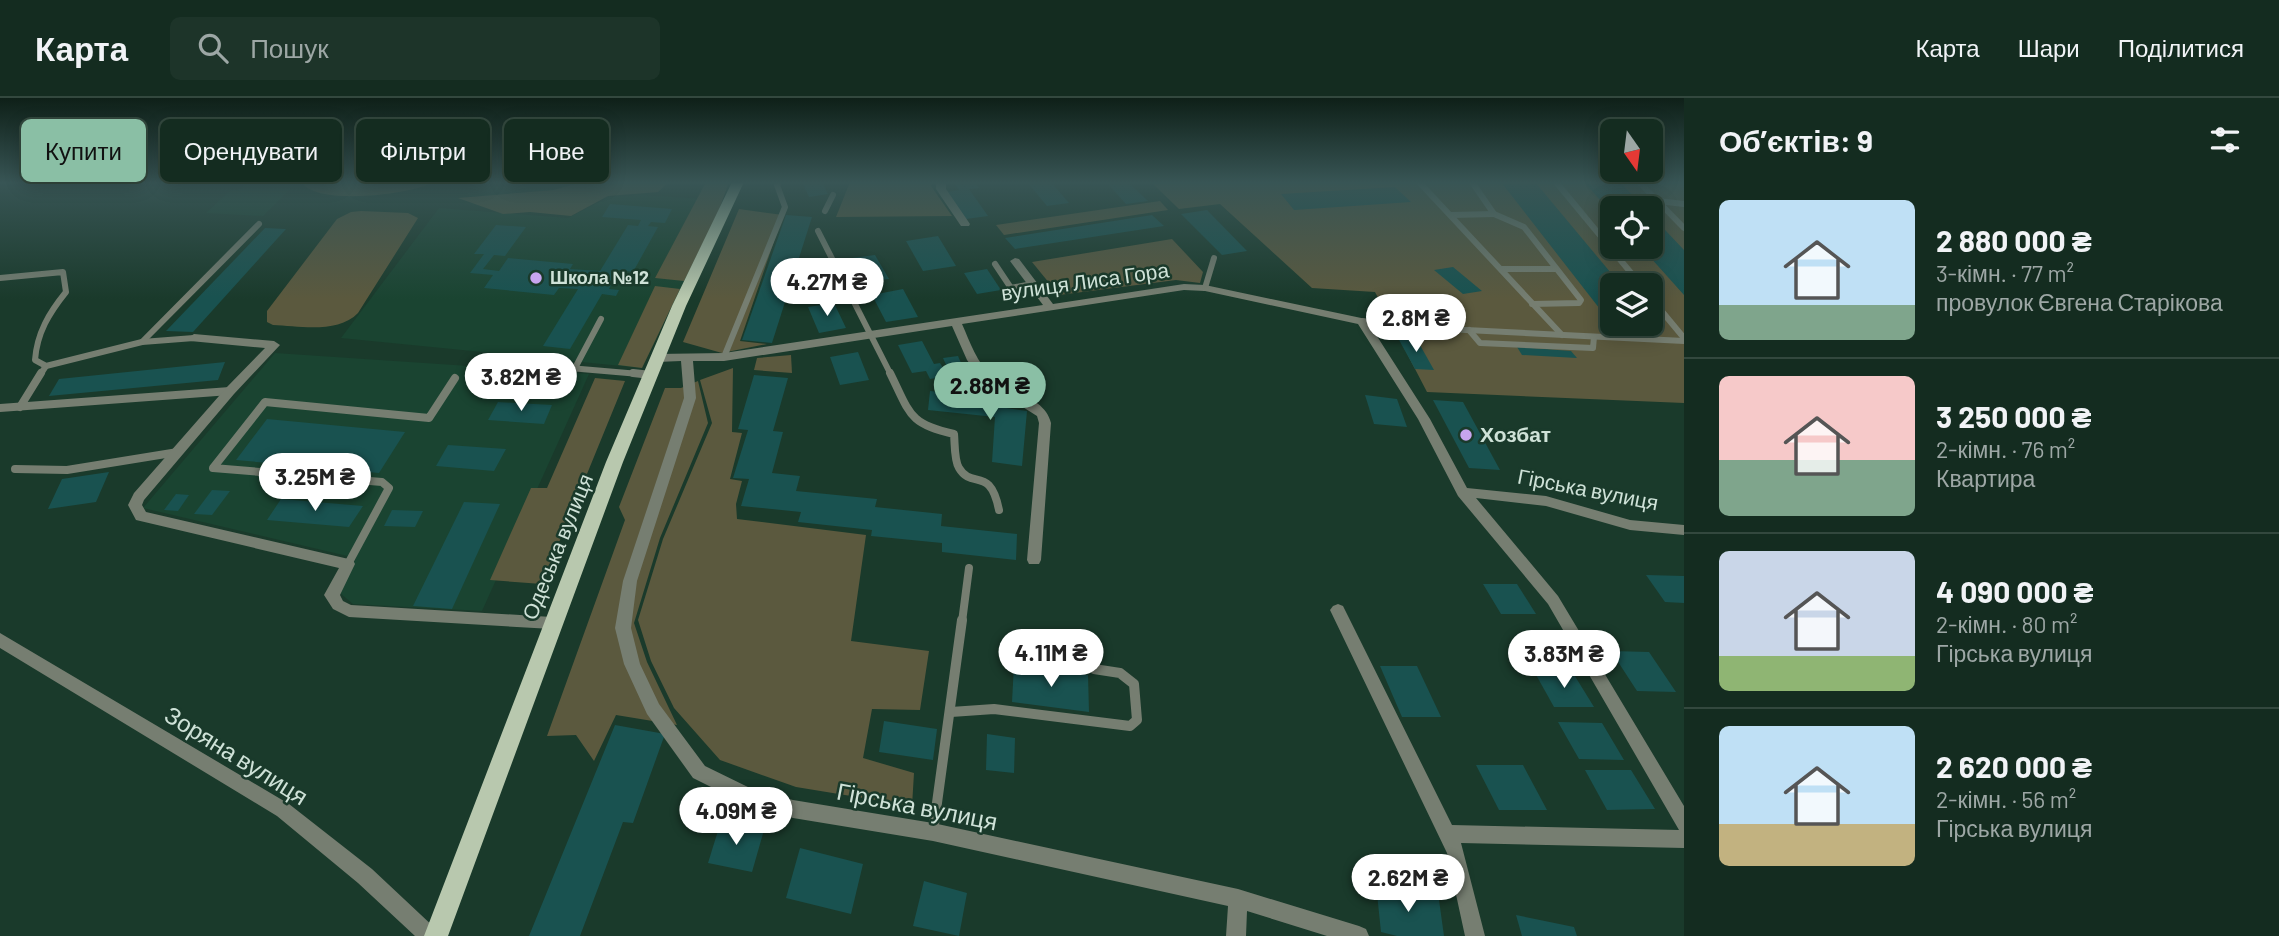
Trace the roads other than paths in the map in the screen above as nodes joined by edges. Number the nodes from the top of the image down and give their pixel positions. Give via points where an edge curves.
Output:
1 (719, 221) edge
2 (779, 221) edge
3 (962, 221) edge
4 (1457, 221) edge
5 (1510, 221) edge
6 (1588, 221) edge
7 (259, 224) dead end
8 (964, 224) dead end
9 (818, 231) dead end
10 (1214, 258) dead end
11 (1015, 261) dead end
12 (995, 264) dead end
13 (1502, 269) junction
14 (1556, 269) junction
15 (1631, 273) edge
16 (0, 278) edge
17 (1032, 284) junction
18 (1205, 288) junction
19 (1532, 304) junction
20 (1049, 306) junction
21 (1663, 313) edge
22 (601, 319) dead end
23 (956, 321) junction
24 (1362, 321) junction
25 (1469, 330) junction
26 (870, 333) junction
27 (1562, 335) junction
28 (1594, 337) junction
29 (194, 338) joint
30 (1684, 340) edge
31 (142, 342) junction
32 (724, 357) junction
33 (687, 358) junction
34 (489, 361) dead end
35 (46, 366) junction
36 (654, 366) junction
37 (575, 368) junction
38 (455, 378) dead end
39 (230, 391) junction
40 (20, 407) junction
41 (0, 408) edge
42 (178, 452) junction
43 (15, 469) dead end
44 (1462, 492) junction
45 (999, 510) dead end
46 (1684, 530) edge
47 (1034, 560) dead end
48 (348, 564) junction
49 (969, 568) dead end
50 (1338, 610) dead end
51 (552, 623) junction
52 (0, 640) edge
53 (1094, 669) dead end
54 (951, 712) junction
55 (1684, 824) edge
56 (933, 832) junction
57 (1448, 835) junction
58 (1684, 839) edge
59 (1238, 899) junction
60 (429, 936) edge
61 (436, 936) edge
62 (1236, 936) edge
63 (1359, 936) edge
64 (1475, 936) edge

1 - 36 main road, Одеська вулиця
2 - 32 lane
3 - 8 street
4 - 13 lane
5 - 14 lane via 1524,227
6 - 15 lane
7 - 31 lane
9 - 26 lane
10 - 18 lane
11 - 17 street
12 - 17 lane via 1012,288
13 - 14 lane
13 - 19 lane
14 - 19 lane via 1579,303
16 - 35 lane via 63,272 66,292 45,319 35,345 35,360
17 - 20 street
18 - 20 street, вулиця Лиса Гора via 1163,289
18 - 24 street, вулиця Лиса Гора
19 - 27 lane
20 - 23 street, вулиця Лиса Гора
21 - 30 lane
22 - 37 lane
23 - 26 street, вулиця Лиса Гора
23 - 47 street via 989,381 1043,414
24 - 25 lane
24 - 44 street via 1424,419
25 - 27 lane
25 - 28 lane via 1480,343 1593,348
26 - 32 street, вулиця Лиса Гора
26 - 45 lane via 910,414 926,428 954,434 958,467 996,488
27 - 28 lane
28 - 30 lane
29 - 31 lane
29 - 39 street via 274,345
31 - 35 lane
32 - 33 street, вулиця Лиса Гора
33 - 36 street, вулиця Лиса Гора
33 - 56 street, Гірська вулиця via 690,398 630,582 623,628 632,664 653,709 699,772 721,785 793,809
34 - 37 lane
35 - 40 lane
36 - 37 lane
36 - 51 main road, Одеська вулиця
38 - 48 lane via 429,418 265,402 213,468 382,482 389,488
39 - 40 lane
39 - 42 street
40 - 41 lane
42 - 43 lane via 67,470
42 - 48 street via 139,497 135,505 141,516
44 - 46 street, Гірська вулиця via 1546,501 1630,525
44 - 55 street via 1553,600
48 - 51 street via 332,595 349,611
49 - 54 lane
50 - 57 street
51 - 61 main road, Одеська вулиця
52 - 60 street, Зоряна вулиця via 283,810 365,876
53 - 54 lane via 1130,677 1137,720 1130,726 994,709
54 - 56 lane
56 - 59 street, Гірська вулиця
57 - 58 street
57 - 64 street
59 - 62 street
59 - 63 street, Гірська вулиця

